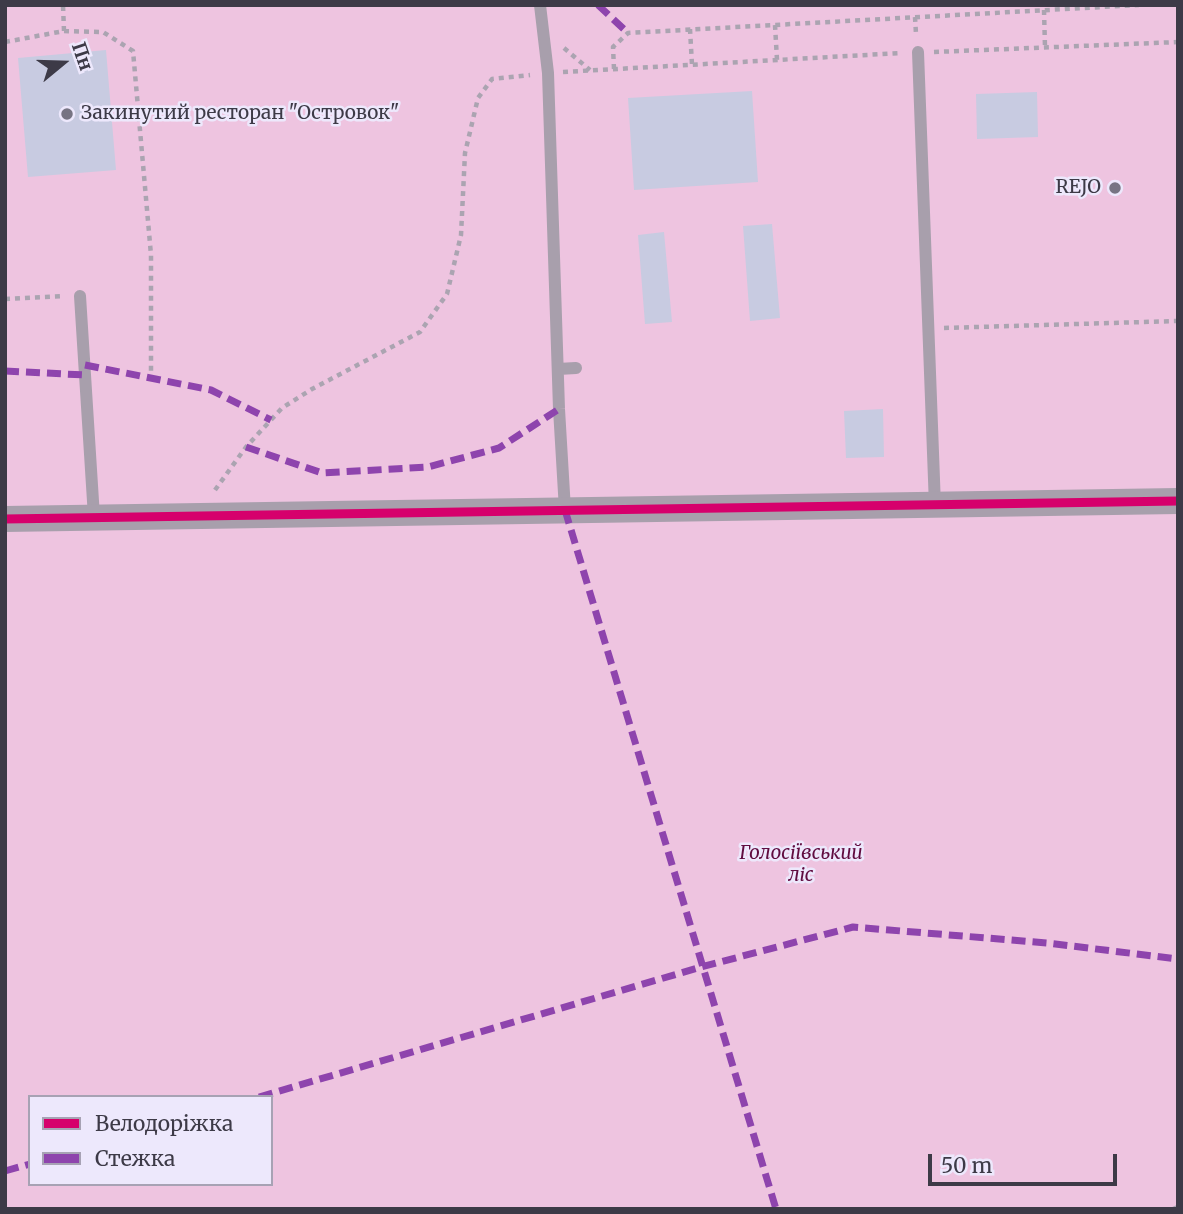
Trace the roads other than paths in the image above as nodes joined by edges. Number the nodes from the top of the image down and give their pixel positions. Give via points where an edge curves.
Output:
1 (540, 5) edge
2 (918, 52) road end
3 (80, 296) road end
4 (576, 368) dead end
5 (558, 369) junction
6 (1178, 501) edge
7 (935, 506) junction
8 (565, 510) junction
9 (94, 517) junction
10 (5, 519) edge

1 - 5 lane via 548,73
2 - 7 lane
3 - 9 lane
4 - 5 lane
5 - 8 lane
6 - 7 street
7 - 8 street
8 - 9 street
9 - 10 street

